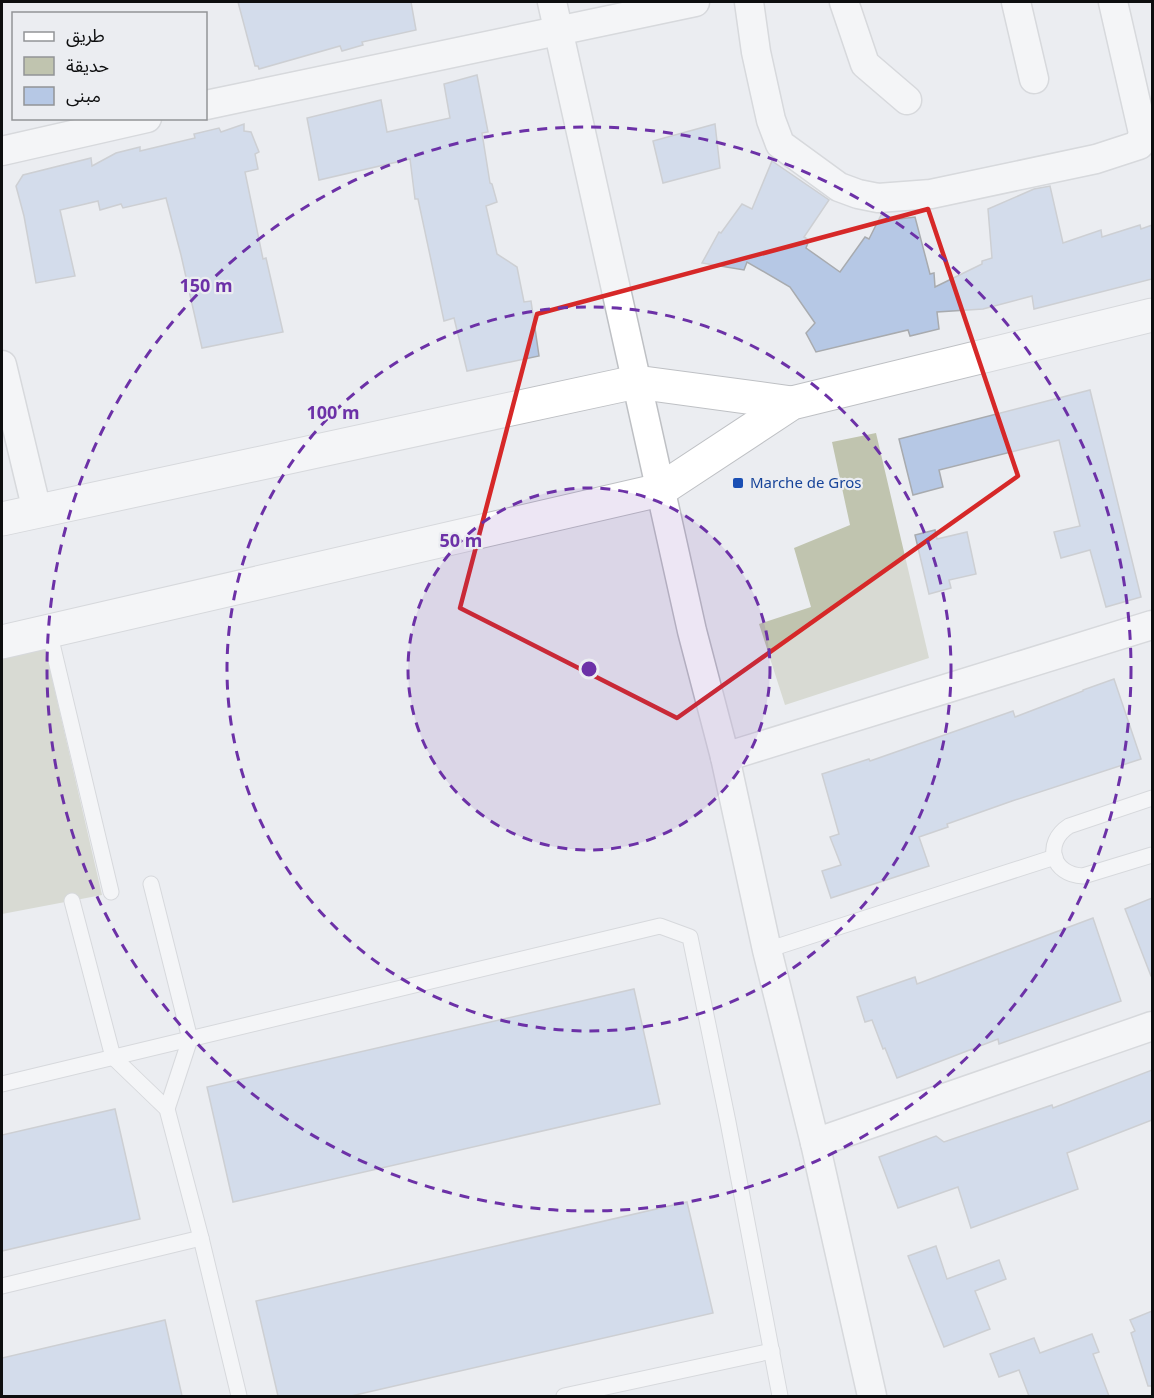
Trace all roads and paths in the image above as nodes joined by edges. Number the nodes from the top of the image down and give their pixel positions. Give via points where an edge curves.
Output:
1 (552, 2) edge
2 (695, 2) edge
3 (749, 2) edge
4 (844, 2) edge
5 (1016, 2) edge
6 (1113, 2) edge
7 (558, 31) junction
8 (1034, 79) dead end
9 (907, 100) dead end
10 (207, 105) edge
11 (138, 120) edge
12 (2, 151) edge
13 (1152, 315) edge
14 (2, 365) edge
15 (636, 382) junction
16 (792, 403) junction
17 (660, 490) junction
18 (37, 511) junction
19 (2, 519) edge
20 (1152, 625) edge
21 (48, 631) junction
22 (2, 642) edge
23 (725, 757) junction
24 (1152, 798) edge
25 (1152, 855) edge
26 (1054, 857) junction
27 (151, 884) dead end
28 (111, 892) dead end
29 (72, 901) dead end
30 (767, 950) junction
31 (1152, 1026) edge
32 (190, 1039) junction
33 (113, 1058) junction
34 (2, 1084) edge
35 (167, 1109) junction
36 (815, 1143) junction
37 (201, 1238) junction
38 (2, 1286) edge
39 (772, 1351) junction
40 (239, 1396) edge
41 (564, 1396) edge
42 (780, 1396) edge
43 (872, 1396) edge

1 - 7 street
2 - 7 street
3 - 6 street via 756,52 780,144 839,187 878,198 931,194 1096,159 1139,145 1143,133
4 - 9 street via 865,64
5 - 8 street
7 - 10 street
7 - 15 street
11 - 12 street
13 - 16 street
14 - 18 street
15 - 16 street
15 - 17 street
15 - 18 street
16 - 17 street
17 - 21 street
17 - 23 street
18 - 19 street
20 - 23 street
21 - 22 street
21 - 28 lane
23 - 30 street
24 - 26 lane via 1069,826 1056,838
25 - 26 lane via 1083,876 1065,872
26 - 30 lane
27 - 32 lane
29 - 33 lane
30 - 36 street
31 - 36 street
32 - 33 lane
32 - 35 lane
32 - 39 lane via 660,926 690,938
33 - 34 lane
33 - 35 lane
35 - 37 lane
36 - 43 street
37 - 38 lane
37 - 40 lane
39 - 41 lane
39 - 42 lane

